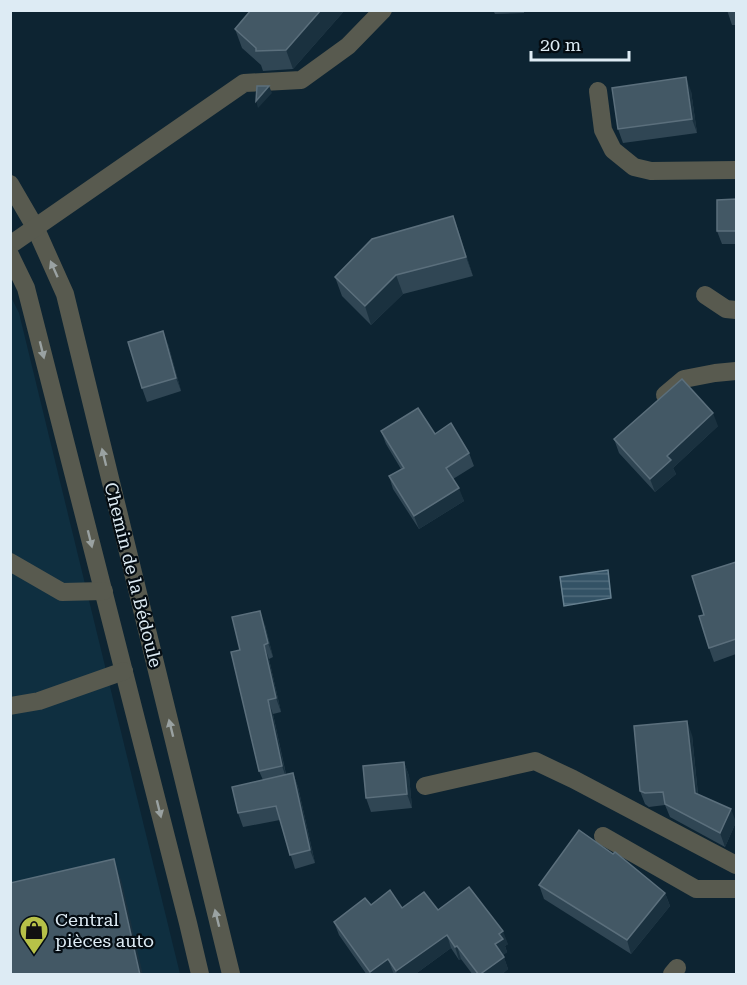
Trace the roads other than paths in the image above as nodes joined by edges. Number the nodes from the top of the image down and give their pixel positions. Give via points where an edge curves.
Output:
1 (383, 10) edge
2 (598, 91) dead end
3 (736, 170) edge
4 (10, 184) edge
5 (35, 227) junction
6 (10, 245) edge
7 (10, 255) edge
8 (705, 295) dead end
9 (736, 310) edge
10 (736, 371) edge
11 (651, 408) edge
12 (10, 562) edge
13 (104, 591) junction
14 (124, 671) junction
15 (10, 706) edge
16 (425, 786) dead end
17 (603, 836) dead end
18 (736, 866) edge
19 (736, 889) edge
20 (200, 975) edge
21 (231, 975) edge

1 - 5 street via 348,46 301,80 244,83
2 - 3 street via 603,130 613,150 634,167 651,171
4 - 5 street, Chemin de la Bédoule
5 - 6 street
21 -> 5 street, Chemin de la Bédoule via 64,294
7 -> 13 street, Chemin de la Bédoule via 26,288
8 - 9 street via 726,309
10 - 11 street via 684,379
12 - 13 street via 62,592
13 - 14 street, Chemin de la Bédoule
14 - 15 street via 39,701
14 -> 20 street, Chemin de la Bédoule
16 - 18 street via 535,761
17 - 19 street via 696,889

